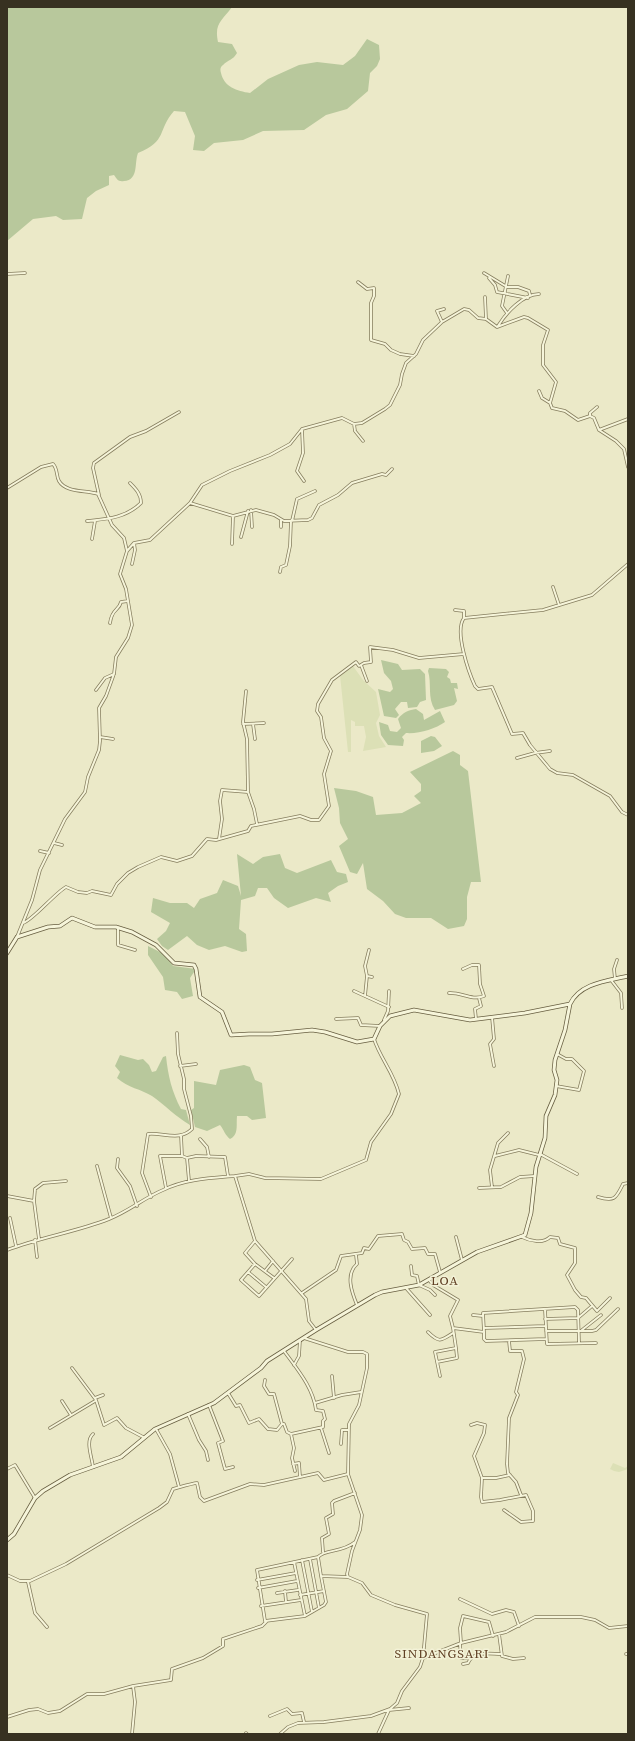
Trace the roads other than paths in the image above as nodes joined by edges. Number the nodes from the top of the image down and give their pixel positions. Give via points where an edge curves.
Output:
1 (7, 273) edge
2 (25, 273) dead end
3 (484, 273) dead end
4 (488, 275) junction
5 (508, 276) dead end
6 (7, 279) edge
7 (358, 282) dead end
8 (505, 286) junction
9 (504, 294) junction
10 (539, 294) dead end
11 (530, 295) junction
12 (485, 297) dead end
13 (528, 298) junction
14 (444, 308) dead end
15 (507, 313) junction
16 (486, 319) junction
17 (442, 322) junction
18 (497, 327) junction
19 (414, 356) junction
20 (539, 391) dead end
21 (550, 403) junction
22 (597, 407) dead end
23 (179, 412) dead end
24 (590, 416) junction
25 (628, 419) edge
26 (354, 424) junction
27 (302, 429) junction
28 (599, 430) junction
29 (364, 441) dead end
30 (628, 467) edge
31 (392, 469) dead end
32 (304, 481) dead end
33 (130, 483) dead end
34 (7, 488) edge
35 (315, 491) dead end
36 (99, 496) junction
37 (190, 502) junction
38 (249, 510) junction
39 (233, 516) junction
40 (109, 519) junction
41 (280, 519) junction
42 (95, 521) junction
43 (291, 521) junction
44 (87, 522) dead end
45 (252, 527) dead end
46 (281, 527) dead end
47 (241, 537) dead end
48 (92, 539) dead end
49 (134, 543) junction
50 (232, 544) dead end
51 (127, 551) junction
52 (132, 564) dead end
53 (628, 564) edge
54 (280, 572) dead end
55 (553, 587) dead end
56 (128, 600) junction
57 (559, 605) junction
58 (455, 610) dead end
59 (464, 618) junction
60 (110, 622) dead end
61 (464, 654) junction
62 (361, 665) junction
63 (114, 674) junction
64 (367, 681) dead end
65 (96, 690) dead end
66 (246, 691) dead end
67 (264, 723) dead end
68 (243, 724) junction
69 (253, 724) junction
70 (100, 737) junction
71 (113, 738) dead end
72 (254, 739) dead end
73 (550, 751) dead end
74 (535, 753) junction
75 (517, 758) dead end
76 (248, 792) junction
77 (628, 815) edge
78 (257, 824) junction
79 (219, 839) junction
80 (54, 843) junction
81 (62, 845) dead end
82 (40, 851) dead end
83 (49, 853) junction
84 (23, 923) junction
85 (118, 928) junction
86 (17, 937) junction
87 (135, 950) dead end
88 (369, 950) dead end
89 (7, 953) edge
90 (617, 960) dead end
91 (463, 969) dead end
92 (367, 976) junction
93 (628, 976) edge
94 (372, 977) dead end
95 (615, 979) junction
96 (611, 980) junction
97 (354, 991) dead end
98 (388, 991) dead end
99 (449, 993) dead end
100 (365, 996) junction
101 (479, 998) junction
102 (570, 1004) junction
103 (389, 1007) junction
104 (622, 1008) dead end
105 (492, 1017) junction
106 (336, 1019) dead end
107 (476, 1019) junction
108 (384, 1022) junction
109 (380, 1026) junction
110 (176, 1033) dead end
111 (374, 1039) junction
112 (557, 1054) junction
113 (196, 1064) dead end
114 (180, 1066) junction
115 (494, 1066) dead end
116 (556, 1086) junction
117 (508, 1133) dead end
118 (181, 1135) junction
119 (200, 1139) dead end
120 (540, 1154) junction
121 (182, 1156) junction
122 (494, 1156) junction
123 (209, 1157) junction
124 (187, 1158) junction
125 (118, 1159) dead end
126 (97, 1166) dead end
127 (577, 1174) dead end
128 (228, 1176) junction
129 (235, 1176) junction
130 (535, 1176) junction
131 (66, 1181) dead end
132 (190, 1181) junction
133 (628, 1183) edge
134 (492, 1187) junction
135 (166, 1188) junction
136 (479, 1188) dead end
137 (7, 1196) edge
138 (151, 1197) junction
139 (598, 1197) dead end
140 (34, 1201) junction
141 (137, 1206) junction
142 (10, 1218) dead end
143 (111, 1218) junction
144 (456, 1237) dead end
145 (522, 1237) junction
146 (39, 1239) junction
147 (35, 1240) junction
148 (255, 1241) junction
149 (16, 1246) junction
150 (7, 1250) edge
151 (356, 1254) junction
152 (37, 1257) dead end
153 (292, 1259) dead end
154 (462, 1260) junction
155 (273, 1261) junction
156 (255, 1264) junction
157 (411, 1266) dead end
158 (282, 1270) junction
159 (265, 1271) junction
160 (248, 1272) junction
161 (440, 1273) junction
162 (274, 1278) junction
163 (429, 1280) junction
164 (419, 1285) junction
165 (266, 1287) junction
166 (406, 1288) junction
167 (302, 1293) junction
168 (435, 1295) dead end
169 (610, 1298) dead end
170 (357, 1306) junction
171 (592, 1306) junction
172 (618, 1309) dead end
173 (544, 1310) junction
174 (430, 1315) dead end
175 (473, 1315) dead end
176 (600, 1315) dead end
177 (483, 1316) junction
178 (578, 1318) junction
179 (545, 1319) junction
180 (545, 1326) junction
181 (453, 1328) junction
182 (484, 1328) junction
183 (316, 1330) junction
184 (546, 1331) junction
185 (580, 1331) junction
186 (428, 1332) dead end
187 (484, 1332) junction
188 (453, 1333) junction
189 (302, 1338) junction
190 (546, 1339) junction
191 (509, 1341) junction
192 (579, 1343) junction
193 (596, 1343) dead end
194 (456, 1348) junction
195 (284, 1350) junction
196 (437, 1362) junction
197 (294, 1365) junction
198 (72, 1368) dead end
199 (332, 1376) dead end
200 (440, 1376) dead end
201 (265, 1380) dead end
202 (227, 1392) junction
203 (361, 1392) junction
204 (104, 1395) dead end
205 (334, 1398) junction
206 (95, 1399) junction
207 (62, 1401) dead end
208 (315, 1403) junction
209 (209, 1405) junction
210 (188, 1414) junction
211 (71, 1415) junction
212 (282, 1424) junction
213 (471, 1425) dead end
214 (50, 1428) dead end
215 (321, 1428) junction
216 (155, 1429) junction
217 (348, 1430) junction
218 (93, 1434) dead end
219 (290, 1434) junction
220 (143, 1437) junction
221 (341, 1444) dead end
222 (329, 1453) dead end
223 (208, 1460) dead end
224 (293, 1464) junction
225 (93, 1467) junction
226 (233, 1467) dead end
227 (7, 1469) edge
228 (295, 1471) dead end
229 (348, 1474) junction
230 (510, 1474) junction
231 (300, 1477) junction
232 (482, 1478) junction
233 (178, 1487) junction
234 (355, 1493) junction
235 (521, 1495) junction
236 (35, 1498) junction
237 (504, 1510) dead end
238 (7, 1540) edge
239 (355, 1542) junction
240 (323, 1552) junction
241 (318, 1557) junction
242 (310, 1559) junction
243 (302, 1560) junction
244 (294, 1562) junction
245 (296, 1573) junction
246 (7, 1575) edge
247 (321, 1576) junction
248 (348, 1577) junction
249 (257, 1580) junction
250 (30, 1581) junction
251 (297, 1581) junction
252 (258, 1588) junction
253 (298, 1590) junction
254 (285, 1591) junction
255 (324, 1591) junction
256 (277, 1593) dead end
257 (308, 1593) junction
258 (317, 1593) junction
259 (300, 1595) junction
260 (460, 1599) dead end
261 (301, 1600) junction
262 (286, 1602) junction
263 (261, 1606) junction
264 (319, 1608) junction
265 (312, 1612) junction
266 (305, 1616) junction
267 (267, 1621) junction
268 (47, 1626) dead end
269 (519, 1626) junction
270 (628, 1626) edge
271 (499, 1634) junction
272 (493, 1636) junction
273 (461, 1644) junction
274 (502, 1654) junction
275 (474, 1657) junction
276 (423, 1658) junction
277 (524, 1658) dead end
278 (463, 1664) dead end
279 (132, 1686) junction
280 (408, 1708) dead end
281 (48, 1710) dead end
282 (389, 1710) junction
283 (52, 1712) junction
284 (7, 1716) edge
285 (270, 1716) dead end
286 (304, 1722) junction
287 (132, 1734) edge
288 (281, 1734) edge
289 (378, 1734) edge

1 - 2 street
1 - 6 street
3 - 4 street
4 - 8 street
4 - 9 street via 497,292
5 - 8 street
7 - 19 street via 367,289 374,288 371,303 371,340 385,344 400,354
8 - 9 street
8 - 11 street via 518,287 529,291
9 - 13 street
9 - 15 street via 502,306
10 - 11 street
11 - 13 street
12 - 16 street
13 - 15 street
14 - 17 street via 437,311
15 - 18 street
16 - 17 street via 478,318 464,308
16 - 18 street
17 - 19 street via 423,340
18 - 21 street via 524,317 548,330 543,345 543,365 556,382
19 - 26 street via 406,363 400,385 390,405 362,423
20 - 21 street via 542,398
21 - 24 street via 552,408 565,411 578,420
22 - 24 street via 590,412
23 - 36 street via 130,437 94,463
24 - 28 street via 594,418
25 - 28 street
26 - 27 street via 342,418
26 - 29 street via 354,431
27 - 32 street via 303,454 297,471
27 - 37 street via 290,444 202,485
28 - 30 street via 624,449
31 - 43 street via 387,474 352,483 319,505 311,519
33 - 40 street via 138,492 141,503 123,516
34 - 36 street via 41,467 53,464 58,480 63,485
35 - 43 street via 297,499
36 - 40 street
37 - 39 street
37 - 49 street via 150,540
38 - 39 street
38 - 41 street via 274,515
38 - 45 street
38 - 47 street
39 - 50 street
40 - 42 street
40 - 51 street via 124,538
41 - 43 street
41 - 46 street
42 - 44 street
42 - 48 street
43 - 54 street via 286,565 281,567
49 - 51 street
49 - 52 street
51 - 56 street via 120,574
53 - 57 street via 596,593
55 - 57 street
56 - 60 street via 121,602 112,612
56 - 63 street via 132,625 128,638 116,657
57 - 59 street via 543,610
58 - 59 street via 464,612
59 - 61 street
61 - 62 street via 419,658 371,646 371,662
61 - 74 street via 475,688 492,687 511,733 523,733
62 - 64 street
62 - 78 street via 356,662 338,674 318,704 317,710 321,717 324,738 331,751 324,774 329,805 327,811 318,820 300,816
63 - 65 street via 105,678
63 - 70 street via 99,708
66 - 68 street
67 - 69 street
68 - 69 street
68 - 76 street via 247,739
69 - 72 street
70 - 71 street
70 - 80 street via 99,750 85,792 65,818
73 - 74 street
74 - 75 street
74 - 77 street via 553,771 571,774 610,796 622,812
76 - 78 street
76 - 79 street via 222,791
78 - 79 street via 250,826 248,831
79 - 84 street via 206,839 194,855 178,861 159,858 128,873 116,885 111,895 92,891 78,892 65,887
80 - 81 street
80 - 83 street
82 - 83 street
83 - 84 street via 40,870
84 - 86 street
85 - 86 street via 95,927 74,917 60,926 48,927
85 - 87 street via 118,945
85 - 111 street via 150,942 174,963 194,965 200,997 222,1012 231,1035 312,1030 357,1042
86 - 89 street
88 - 92 street via 365,966
90 - 95 street via 614,969
91 - 101 street via 479,965 480,984 484,996
92 - 94 street
92 - 100 street
93 - 95 street
95 - 96 street
96 - 102 street via 579,991
96 - 104 street via 621,993
97 - 100 street
98 - 103 street
99 - 101 street via 457,992 470,998
100 - 103 street
101 - 107 street via 481,1006 475,1009
102 - 105 street
102 - 112 street
103 - 108 street
105 - 107 street
105 - 115 street via 494,1039 490,1044
106 - 109 street via 358,1018 361,1025
107 - 108 street via 414,1010 390,1016
108 - 109 street
109 - 111 street
110 - 114 street
111 - 129 street via 399,1094 391,1114 371,1142 366,1160 321,1179 265,1178 248,1174
112 - 116 street via 554,1065
112 - 116 street via 572,1059 584,1071 579,1090
113 - 114 street
114 - 118 street via 192,1124 190,1131
116 - 120 street via 555,1096 546,1116 545,1138
117 - 122 street via 498,1142
118 - 121 street
118 - 138 street via 148,1135 142,1173
119 - 123 street via 207,1147
120 - 122 street via 519,1150
120 - 127 street
120 - 130 street
121 - 124 street
121 - 135 street via 161,1155
122 - 134 street via 490,1172
123 - 124 street
123 - 128 street via 225,1158
124 - 132 street
125 - 141 street via 117,1170 129,1185
126 - 143 street
128 - 129 street
128 - 132 street
129 - 148 street
130 - 134 street via 520,1177 502,1186
130 - 145 street via 529,1226
131 - 140 street via 38,1185 34,1192
132 - 135 street
133 - 139 street via 623,1184 619,1195 613,1198 608,1200
134 - 136 street
135 - 138 street
137 - 140 street
138 - 141 street
140 - 146 street
141 - 143 street
142 - 149 street
143 - 146 street
144 - 154 street
145 - 154 street via 485,1249
145 - 171 street via 546,1241 550,1237 558,1238 560,1244 575,1248 575,1262 567,1276 575,1290
146 - 147 street
147 - 149 street
147 - 152 street
148 - 155 street
148 - 156 street via 245,1253
149 - 150 street
151 - 161 street via 362,1253 364,1248 369,1249 377,1236 401,1233 412,1249 425,1248 427,1254 435,1254
151 - 167 street via 341,1256 336,1270
151 - 170 street via 357,1264 354,1266 350,1283
153 - 158 street
154 - 161 street
155 - 158 street
155 - 159 street
156 - 159 street
156 - 160 street
157 - 164 street via 412,1275 417,1276
158 - 162 street
158 - 167 street
159 - 162 street
160 - 165 street
160 - 165 street via 242,1281 259,1296
161 - 163 street
162 - 165 street
163 - 164 street
163 - 181 street via 458,1300 450,1316
164 - 166 street
164 - 168 street
166 - 170 street via 382,1292
166 - 174 street
167 - 183 street via 308,1302 309,1321
169 - 171 street via 597,1310
170 - 183 street
171 - 178 street
172 - 185 street via 596,1330
173 - 177 street via 483,1313
173 - 178 street via 575,1307 578,1310
173 - 179 street
175 - 177 street
176 - 185 street
177 - 182 street
178 - 179 street
178 - 185 street
179 - 180 street
180 - 182 street
180 - 184 street
181 - 187 street
181 - 188 street
182 - 187 street
183 - 189 street
184 - 185 street
184 - 190 street
185 - 192 street
186 - 188 street via 441,1340
187 - 191 street via 485,1341
188 - 194 street
189 - 195 street
189 - 197 street via 300,1356
189 - 203 street via 348,1352 366,1352 367,1368
190 - 191 street
190 - 192 street via 547,1344
191 - 230 street via 510,1351 523,1352 524,1359 516,1392 518,1395 509,1418 507,1432 507,1463
192 - 193 street
194 - 196 street via 457,1358
194 - 196 street via 436,1351
195 - 197 street
195 - 202 street
196 - 200 street
197 - 208 street
198 - 206 street
199 - 205 street
201 - 212 street via 267,1392 274,1394 276,1398
202 - 209 street
202 - 212 street via 236,1406 240,1405 249,1423 259,1419 269,1430 277,1430
203 - 205 street
203 - 217 street via 359,1405
204 - 206 street
205 - 208 street
206 - 211 street
206 - 220 street via 104,1425 117,1418 126,1428
207 - 211 street
208 - 215 street via 316,1410 323,1411 325,1418 322,1421 324,1426
209 - 210 street
209 - 226 street via 223,1441 218,1443 225,1469
210 - 216 street
210 - 223 street
211 - 214 street
212 - 219 street via 284,1423 286,1432
213 - 232 street via 485,1425 474,1456
215 - 219 street
215 - 222 street
216 - 220 street
216 - 233 street via 170,1454
217 - 221 street via 342,1430
217 - 229 street
218 - 225 street via 89,1440
219 - 224 street via 294,1450
220 - 225 street via 121,1457
224 - 228 street
224 - 231 street via 299,1463
225 - 236 street via 62,1479
227 - 236 street via 16,1465
229 - 231 street via 324,1480 318,1473
229 - 234 street
230 - 232 street
230 - 235 street
231 - 233 street via 264,1485 250,1484 204,1501 200,1497 197,1483
232 - 235 street via 483,1502
233 - 250 street via 173,1489 167,1502 154,1511 66,1564
234 - 239 street via 362,1515
234 - 240 street via 332,1503 333,1514 326,1518 328,1534 322,1538
235 - 237 street via 527,1496 533,1512 533,1521 521,1522
236 - 238 street via 21,1524
239 - 240 street via 342,1550
239 - 248 street
240 - 241 street
241 - 242 street
241 - 247 street
242 - 243 street
242 - 258 street
243 - 244 street
243 - 257 street
244 - 245 street
244 - 249 street via 258,1569
245 - 249 street
245 - 251 street
246 - 250 street via 20,1581
247 - 248 street
247 - 255 street
248 - 276 street via 362,1583 371,1595 427,1614
249 - 252 street
250 - 268 street via 28,1582 35,1613
251 - 252 street
251 - 253 street
252 - 263 street
253 - 254 street
253 - 259 street
254 - 256 street
254 - 262 street
255 - 258 street
255 - 264 street via 326,1604
257 - 258 street
257 - 259 street
257 - 265 street
258 - 264 street
259 - 261 street
260 - 269 street via 492,1614 506,1610 514,1612
261 - 262 street
261 - 266 street
262 - 263 street
263 - 267 street via 264,1619
264 - 265 street
265 - 266 street
266 - 267 street
267 - 279 street via 262,1626 223,1639 223,1646 204,1657 172,1669 171,1680
269 - 270 street via 535,1617 556,1616 589,1618 609,1628
269 - 271 street
271 - 272 street
271 - 274 street
272 - 273 street
272 - 273 street via 489,1622 463,1616 460,1628
273 - 275 street via 462,1659
273 - 276 street
274 - 275 street via 484,1652
274 - 277 street via 513,1659
275 - 278 street via 469,1663
276 - 282 street via 420,1667
279 - 283 street via 104,1694 87,1694 60,1711
279 - 287 street via 135,1702
280 - 282 street
281 - 283 street
282 - 286 street via 371,1716
282 - 289 street
283 - 284 street via 38,1709
285 - 286 street via 287,1710 292,1714 302,1713
286 - 288 street via 292,1724

